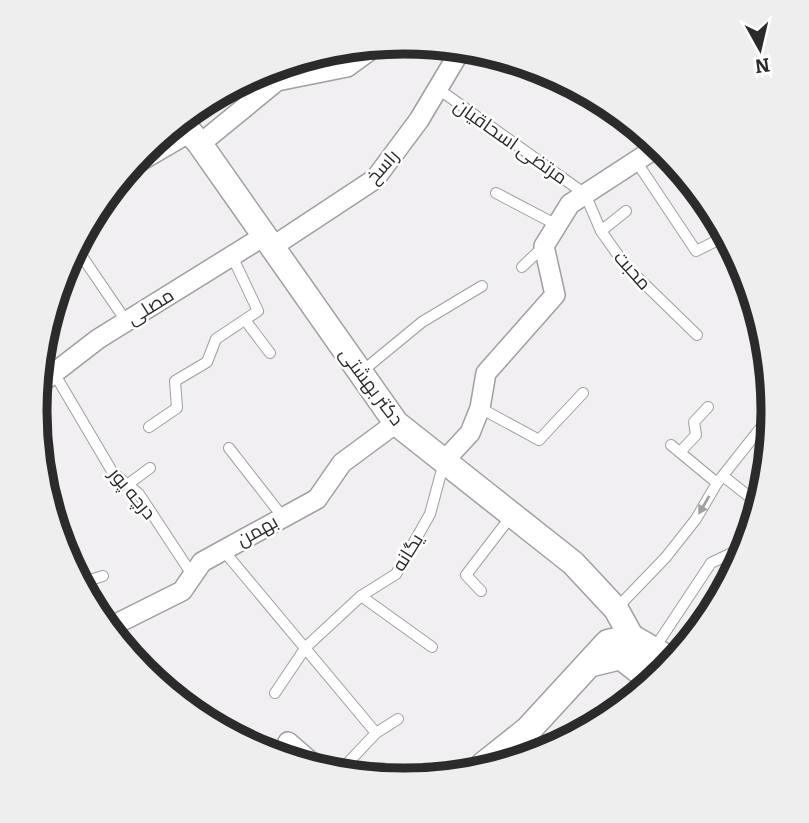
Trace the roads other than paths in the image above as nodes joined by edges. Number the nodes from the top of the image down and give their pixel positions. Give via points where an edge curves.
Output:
1 (361, 57) edge
2 (456, 58) edge
3 (437, 88) junction
4 (191, 134) edge
5 (162, 150) edge
6 (650, 152) edge
7 (636, 161) junction
8 (496, 193) dead end
9 (585, 194) junction
10 (626, 211) dead end
11 (557, 225) junction
12 (601, 231) junction
13 (718, 240) dead end
14 (268, 241) junction
15 (544, 246) junction
16 (232, 256) junction
17 (82, 257) edge
18 (523, 267) dead end
19 (482, 286) dead end
20 (245, 320) junction
21 (126, 321) junction
22 (697, 335) dead end
23 (270, 353) dead end
24 (360, 373) junction
25 (49, 377) edge
26 (49, 380) edge
27 (583, 393) dead end
28 (708, 407) dead end
29 (480, 408) junction
30 (396, 423) junction
31 (149, 427) dead end
32 (761, 427) edge
33 (229, 448) dead end
34 (444, 461) junction
35 (150, 468) dead end
36 (720, 479) junction
37 (127, 485) junction
38 (751, 499) edge
39 (512, 514) junction
40 (282, 516) junction
41 (223, 550) junction
42 (733, 552) edge
43 (103, 576) dead end
44 (193, 576) junction
45 (90, 581) edge
46 (481, 591) dead end
47 (361, 596) junction
48 (616, 609) junction
49 (117, 624) edge
50 (306, 647) junction
51 (432, 647) dead end
52 (652, 650) edge
53 (587, 664) junction
54 (645, 675) edge
55 (275, 692) dead end
56 (398, 719) dead end
57 (376, 733) junction
58 (288, 742) dead end
59 (301, 754) edge
60 (497, 757) edge
61 (347, 764) edge

1 - 4 street via 347,67 277,81
2 - 3 street, راسخ
3 - 9 lane, مرتضی اسحاقیان
3 - 14 street, راسخ via 375,179
4 - 5 street
4 - 14 street, دکتر بهشتی
6 - 7 street
7 - 9 street
7 - 13 lane via 696,251
8 - 11 lane
9 - 11 street via 570,204
9 - 12 lane, محبت
10 - 12 lane
11 - 15 street
12 - 22 lane, محبت via 625,264
14 - 16 street, مصلی
14 - 24 street, دکتر بهشتی
15 - 18 lane
15 - 29 street via 555,295 486,373
16 - 20 lane via 258,311
16 - 21 street, مصلی
17 - 21 lane
19 - 24 lane via 422,322
20 - 23 lane
20 - 31 lane via 216,339 207,362 175,381 177,408
21 - 25 street, مصلی
24 - 30 street, دکتر بهشتی
26 - 37 lane, درچه پور via 113,473
27 - 29 lane via 540,440
28 - 36 lane via 694,422 696,435 676,448
29 - 34 street via 470,433
30 - 34 street, دکتر بهشتی
30 - 40 street, بهمن via 342,463 317,499
32 - 36 lane
33 - 40 lane
34 - 39 street, دکتر بهشتی
34 - 47 lane, یگانه via 430,514 396,574
35 - 37 lane
36 - 38 lane
36 -> 48 lane via 666,557
37 - 44 lane, درچه پور via 139,494
39 - 46 lane via 466,575
39 - 48 street, دکتر بهشتی via 573,563
40 - 41 street, بهمن
41 - 44 street, بهمن via 202,562
41 - 50 lane
42 - 52 lane via 711,562
43 - 45 lane
44 - 49 street, بهمن via 182,592
47 - 50 lane, یگانه
47 - 51 lane
48 - 52 street, دکتر بهشتی
50 - 55 lane, یگانه
50 - 57 lane
52 - 53 main road via 608,643
53 - 54 main road via 621,656
53 - 60 main road via 528,730
56 - 57 lane
57 - 61 lane
58 - 59 street

